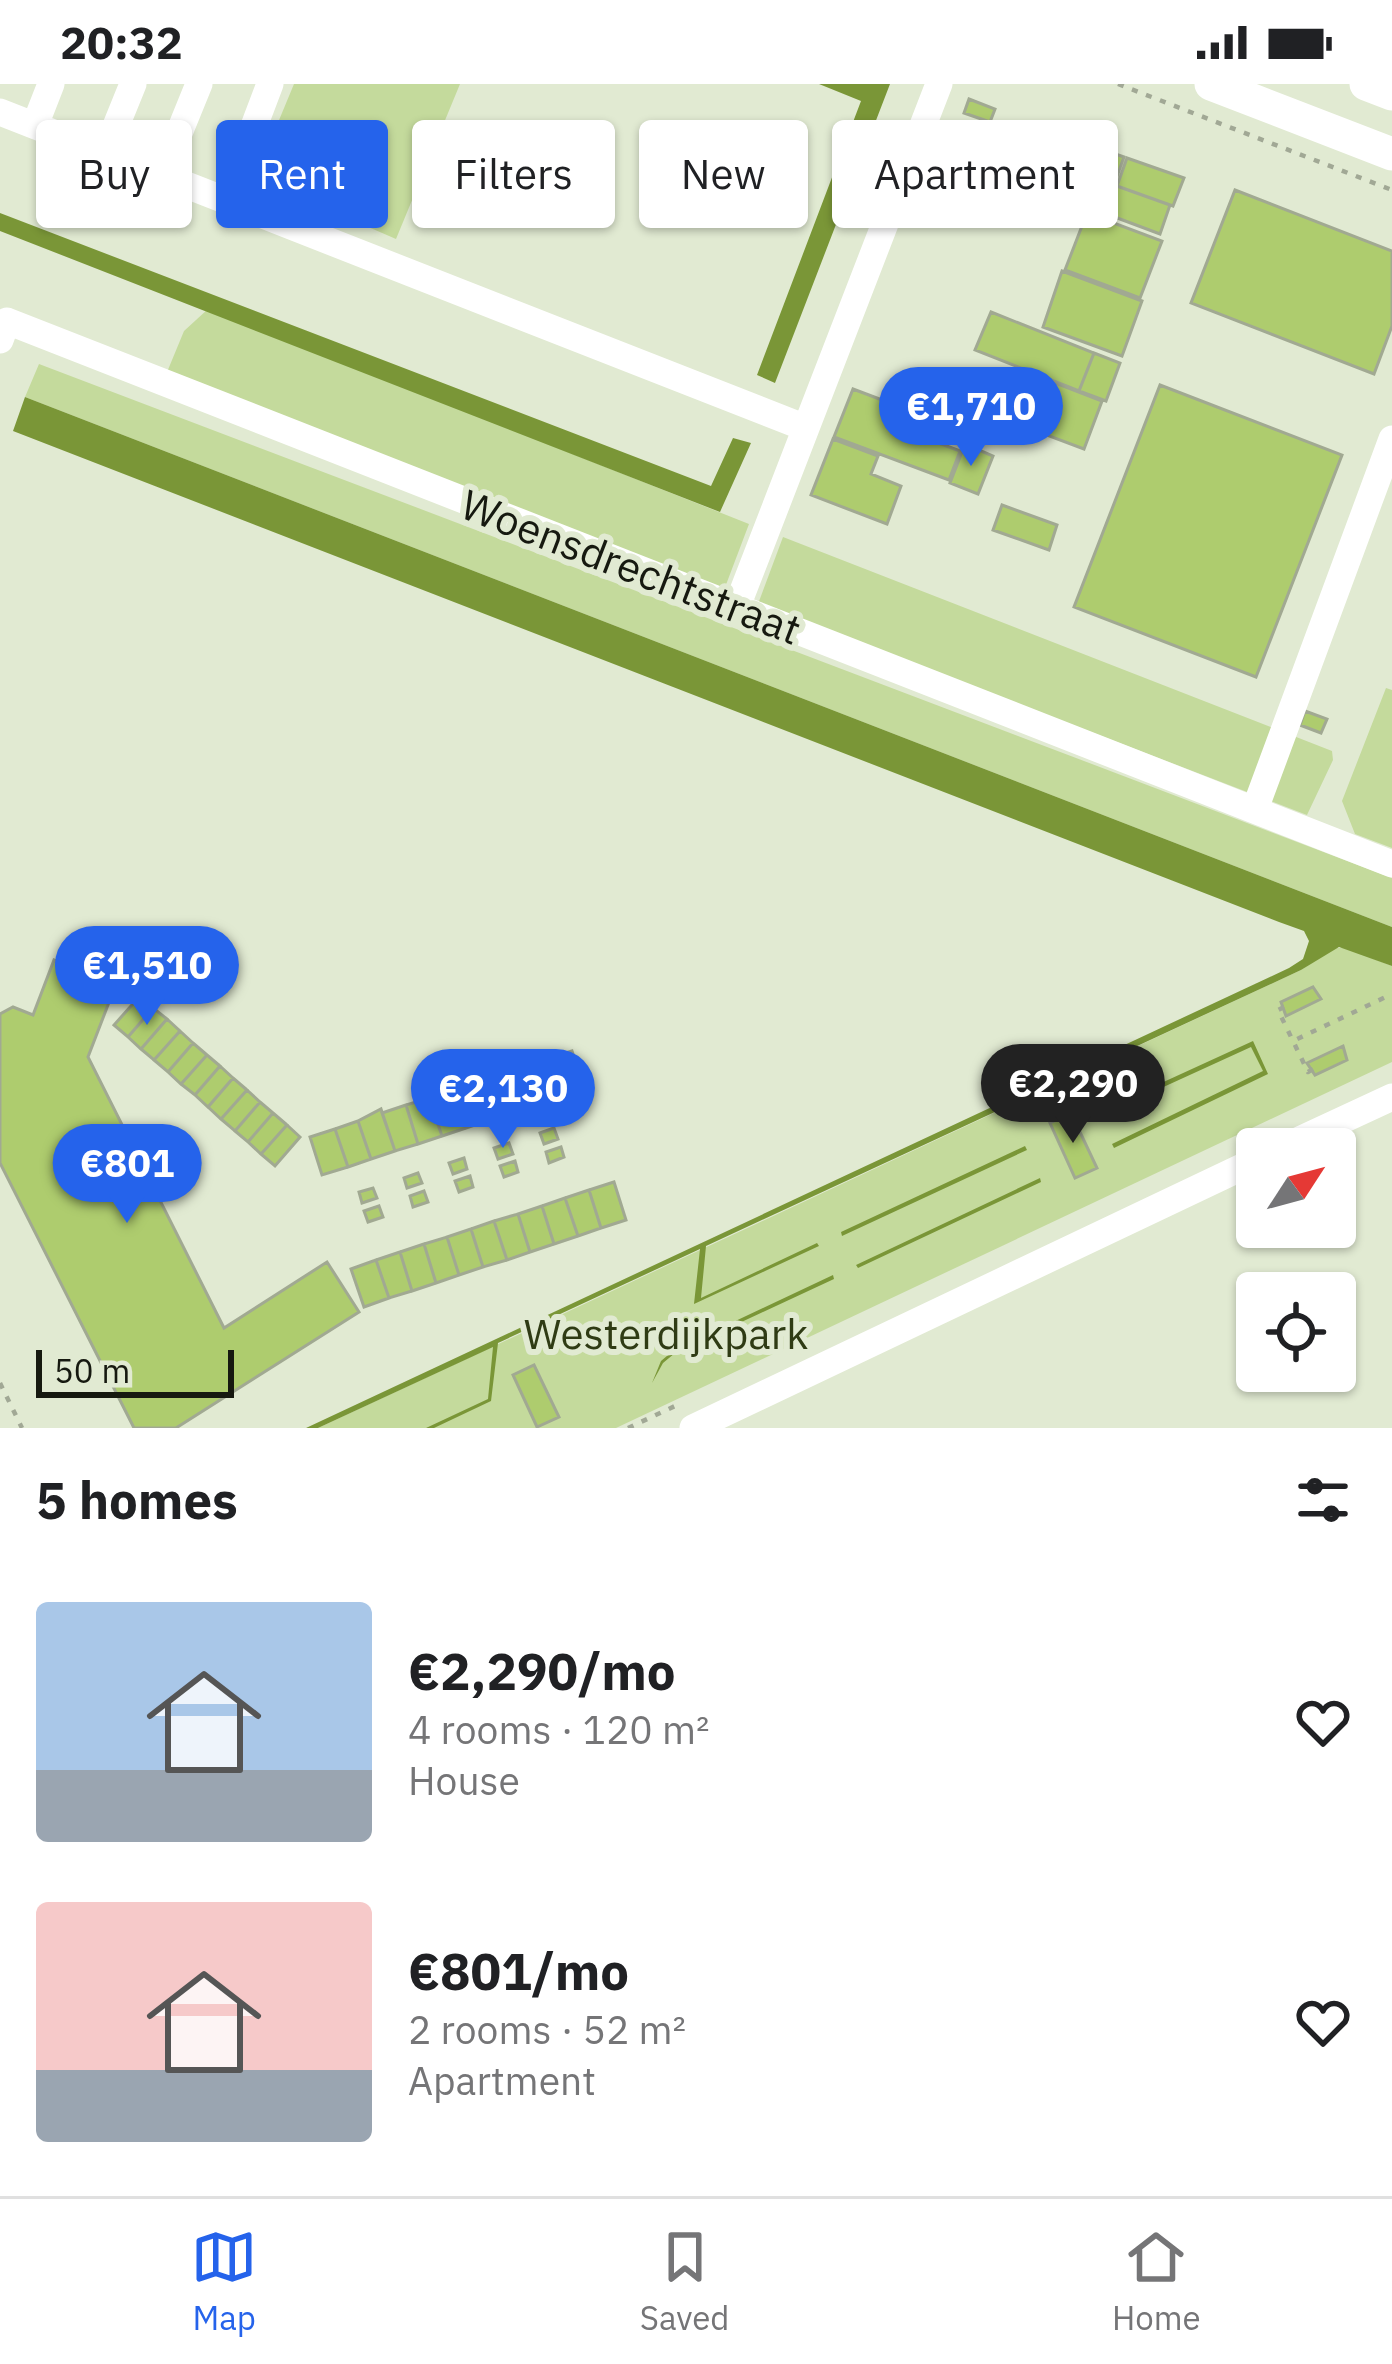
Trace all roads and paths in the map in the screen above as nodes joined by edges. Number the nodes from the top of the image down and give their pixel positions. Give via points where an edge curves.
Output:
1 (51, 84) edge
2 (133, 84) edge
3 (199, 84) edge
4 (270, 84) edge
5 (939, 84) edge
6 (1118, 84) edge
7 (1210, 84) edge
8 (1366, 84) edge
9 (1392, 94) edge
10 (0, 112) edge
11 (118, 120) edge
12 (184, 120) edge
13 (256, 120) edge
14 (35, 125) joint
15 (1392, 154) edge
16 (1392, 190) edge
17 (297, 228) edge
18 (4, 330) edge
19 (806, 428) junction
20 (1392, 440) edge
21 (736, 609) junction
22 (1255, 809) junction
23 (1392, 864) edge
24 (1392, 994) edge
25 (1284, 1007) dead end
26 (1293, 1040) junction
27 (1312, 1070) dead end
28 (1392, 1096) edge
29 (1324, 1128) edge
30 (1236, 1170) edge
31 (0, 1383) edge
32 (22, 1428) edge
33 (693, 1428) edge

1 - 14 street
2 - 11 street
3 - 12 street
4 - 13 street
5 - 19 street
6 - 16 path
7 - 15 main road
8 - 9 main road
10 - 14 street
17 - 19 street
18 - 21 street, Woensdrechtstraat
19 - 21 street
20 - 22 street
21 - 22 street, Woensdrechtstraat
22 - 23 street, Woensdrechtstraat
24 - 26 path
25 - 26 path via 1278,1010
26 - 27 path
28 - 29 street
30 - 33 street
31 - 32 path

